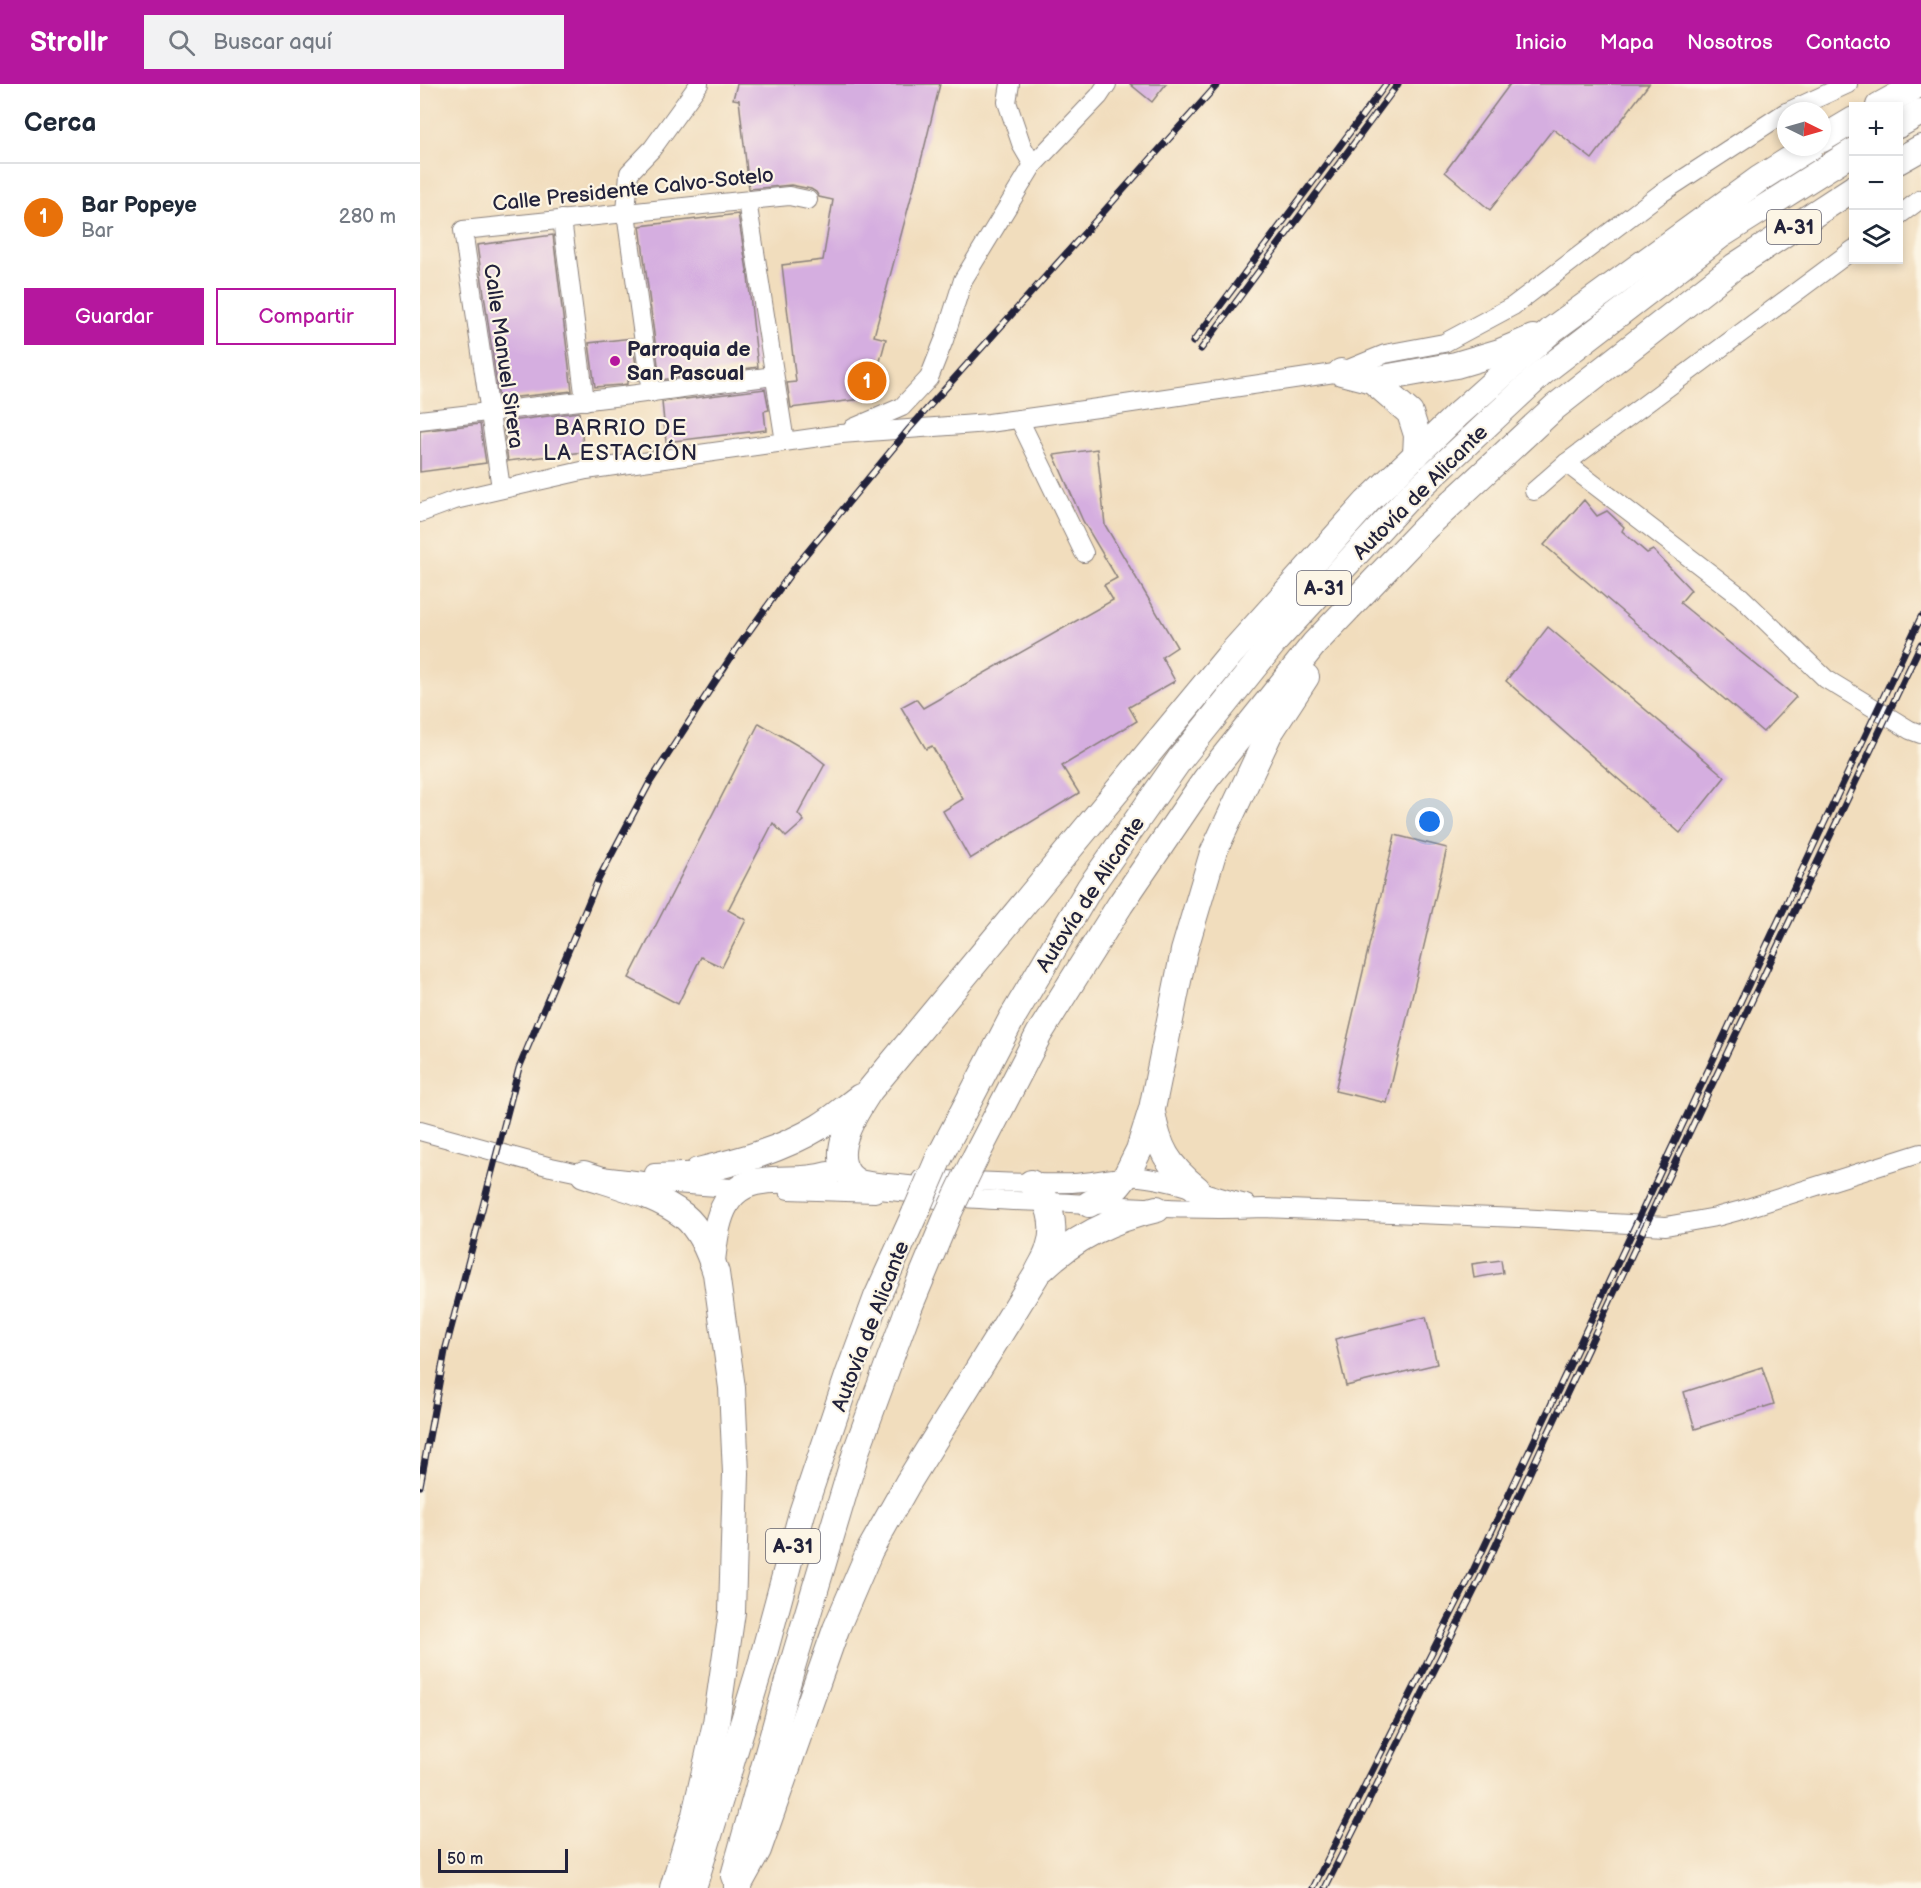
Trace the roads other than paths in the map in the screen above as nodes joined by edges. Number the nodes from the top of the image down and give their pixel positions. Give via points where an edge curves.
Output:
1 (699, 84) edge
2 (1010, 84) edge
3 (1107, 84) edge
4 (1848, 84) edge
5 (1919, 84) edge
6 (1809, 102) edge
7 (1886, 102) edge
8 (1921, 112) edge
9 (1777, 119) edge
10 (1849, 123) edge
11 (1903, 123) edge
12 (1831, 134) edge
13 (1921, 148) edge
14 (1849, 154) edge
15 (1796, 156) edge
16 (1903, 159) edge
17 (1033, 165) junction
18 (1849, 191) edge
19 (1921, 199) edge
20 (808, 200) dead end
21 (747, 201) junction
22 (626, 213) junction
23 (1903, 213) edge
24 (562, 219) junction
25 (463, 230) joint
26 (1849, 253) edge
27 (1553, 329) junction
28 (1341, 372) junction
29 (774, 376) junction
30 (1372, 380) junction
31 (651, 393) junction
32 (585, 401) junction
33 (490, 412) junction
34 (1019, 419) junction
35 (420, 420) edge
36 (841, 434) junction
37 (785, 442) junction
38 (1416, 455) junction
39 (1566, 463) junction
40 (501, 488) junction
41 (1534, 490) dead end
42 (420, 513) edge
43 (1084, 553) dead end
44 (1314, 644) junction
45 (1921, 734) edge
46 (870, 1090) junction
47 (1152, 1109) junction
48 (420, 1131) edge
49 (1921, 1153) edge
50 (698, 1171) junction
51 (584, 1174) junction
52 (839, 1176) junction
53 (1126, 1176) junction
54 (618, 1177) junction
55 (739, 1188) junction
56 (1197, 1189) junction
57 (1038, 1192) junction
58 (1089, 1204) junction
59 (942, 1205) junction
60 (1263, 1208) junction
61 (1157, 1209) junction
62 (712, 1261) junction
63 (1037, 1274) junction
64 (673, 1888) edge
65 (693, 1888) edge
66 (731, 1888) edge
67 (737, 1888) edge

1 - 22 street via 629,174
2 - 17 street via 1007,102
3 - 17 street
4 - 6 street
5 - 7 highway
8 - 11 highway
9 - 28 street via 1660,194 1513,306 1444,343 1385,354
10 - 12 highway
13 - 16 highway
14 - 65 highway, Autovía de Alicante / A-31, bridge via 1721,235 1542,373 1406,500 1275,641 1180,759 1090,887 1012,1018 939,1158 878,1297 802,1513
15 - 27 highway
17 - 36 street via 963,280 929,378 902,407
18 - 44 highway, Autovía de Alicante / A-31 via 1736,266 1555,407 1426,527
19 - 23 street
20 - 21 street, Calle Presidente Calvo-Sotelo via 789,196
21 - 22 street, Calle Presidente Calvo-Sotelo
21 - 29 street
22 - 24 street, Calle Presidente Calvo-Sotelo
22 - 31 street
24 - 25 street, Calle Presidente Calvo-Sotelo
24 - 32 street
25 - 33 street, Calle Manuel Sirera
26 - 39 street
27 - 30 highway via 1500,352 1455,365
27 - 38 highway
28 - 30 highway
28 - 34 street
29 - 31 street
29 - 37 street
30 - 38 highway via 1410,413 1417,435
31 - 32 street
32 - 33 street
33 - 35 street
33 - 40 street, Calle Manuel Sirera
34 - 36 street
34 - 43 street
36 - 37 street
37 - 40 street via 586,470
38 - 46 highway via 1367,502 1228,657
39 - 41 street
39 - 45 street via 1741,597 1826,679
40 - 42 street
44 - 47 highway via 1306,677 1269,734 1212,853 1184,951
44 - 59 highway, Autovía de Alicante / A-31, bridge via 1206,779 1120,905 1039,1034 974,1160
46 - 50 highway via 795,1141
46 - 52 highway via 848,1127 843,1144 844,1168
47 - 53 highway
47 - 56 highway via 1155,1132 1171,1165
48 - 51 street
49 - 60 street via 1738,1211 1666,1226
50 - 52 street
50 - 54 street
51 - 54 street
51 - 62 highway via 671,1207 695,1228
52 - 55 highway via 762,1181
52 - 57 street
52 - 59 highway via 861,1184 908,1187
53 - 56 street
53 - 57 street
53 - 58 highway via 1110,1193
54 - 55 street
55 - 59 street
55 - 62 highway via 718,1220
56 - 60 street
57 - 58 street
57 - 59 street
57 - 63 highway via 1050,1212 1051,1238
58 - 61 street
59 - 66 highway, Autovía de Alicante / A-31 via 857,1449
60 - 61 street
61 - 63 highway via 1099,1228 1056,1256
62 - 64 highway via 732,1388 736,1473 732,1612 716,1723
63 - 67 highway via 870,1550 836,1629 758,1850

